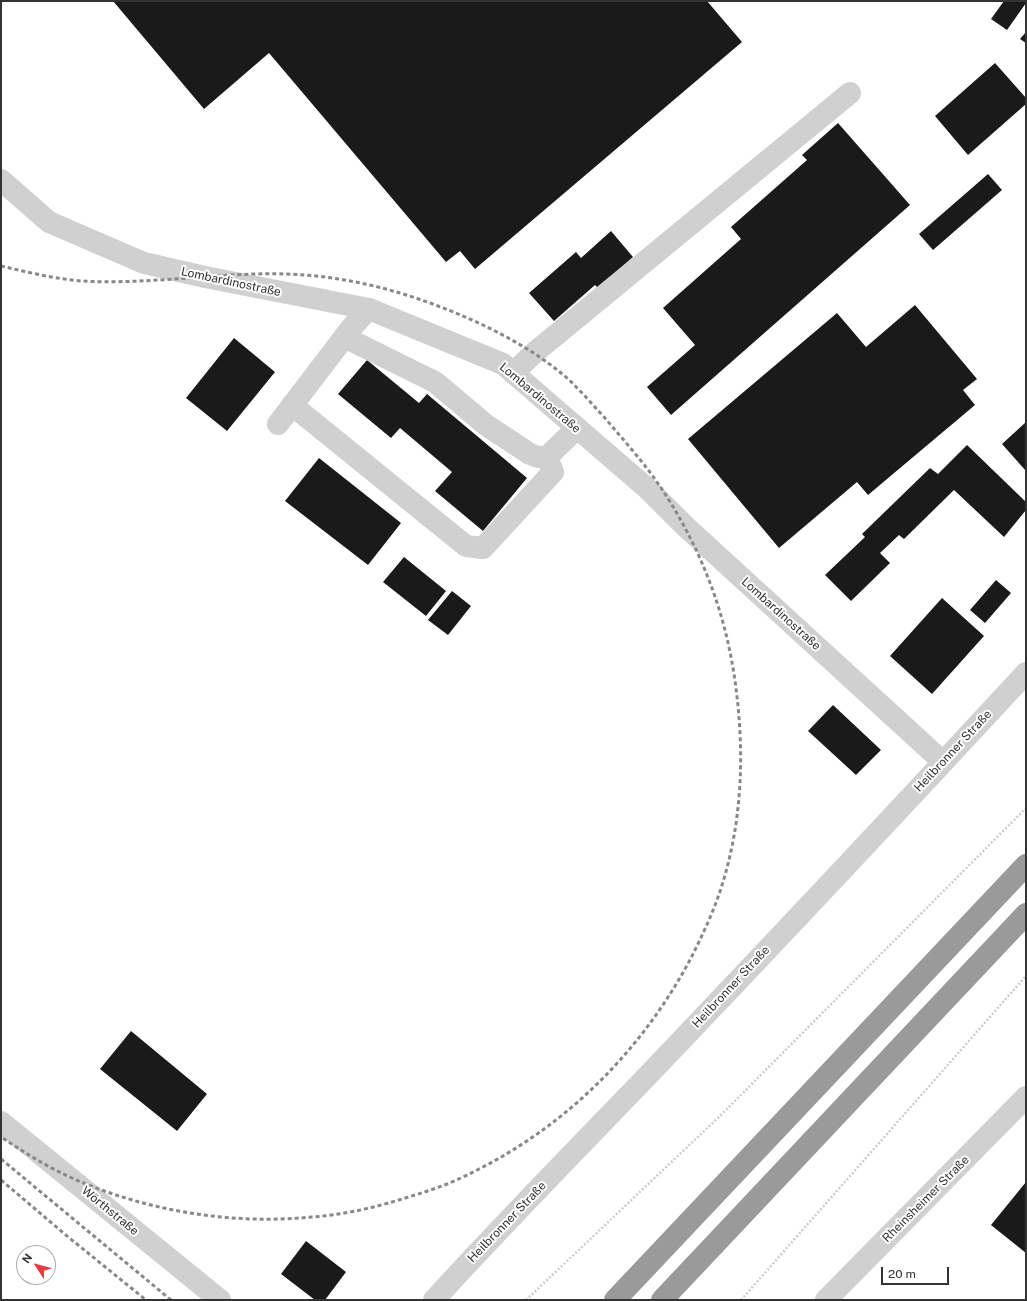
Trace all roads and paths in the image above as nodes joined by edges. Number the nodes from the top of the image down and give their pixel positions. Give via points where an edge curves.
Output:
1 (850, 93) dead end
2 (1, 180) edge
3 (369, 309) junction
4 (344, 337) junction
5 (513, 372) junction
6 (292, 405) junction
7 (278, 424) dead end
8 (577, 428) junction
9 (546, 457) junction
10 (1026, 673) edge
11 (944, 762) junction
12 (1026, 808) edge
13 (1026, 865) edge
14 (1026, 914) edge
15 (1026, 976) edge
16 (1026, 1097) edge
17 (1, 1122) edge
18 (220, 1300) edge
19 (434, 1300) edge
20 (526, 1300) edge
21 (615, 1300) edge
22 (662, 1300) edge
23 (741, 1300) edge
24 (826, 1300) edge

1 - 5 street
2 - 3 street, Lombardinostraße via 49,222 144,263
3 - 4 street
3 - 5 street, Lombardinostraße via 504,364
4 - 6 street
4 - 9 street via 434,382 486,425 530,454
5 - 8 street, Lombardinostraße
6 - 7 street
6 - 9 street via 466,546 483,548 553,472
8 - 9 street
8 - 11 street, Lombardinostraße via 649,490 685,526
10 - 11 street, Heilbronner Straße
11 - 19 street, Heilbronner Straße
12 - 20 path via 721,1115
13 - 21 highway
14 - 22 highway
15 - 23 path
16 - 24 street, Rheinsheimer Straße
17 - 18 street, Wörthstraße

